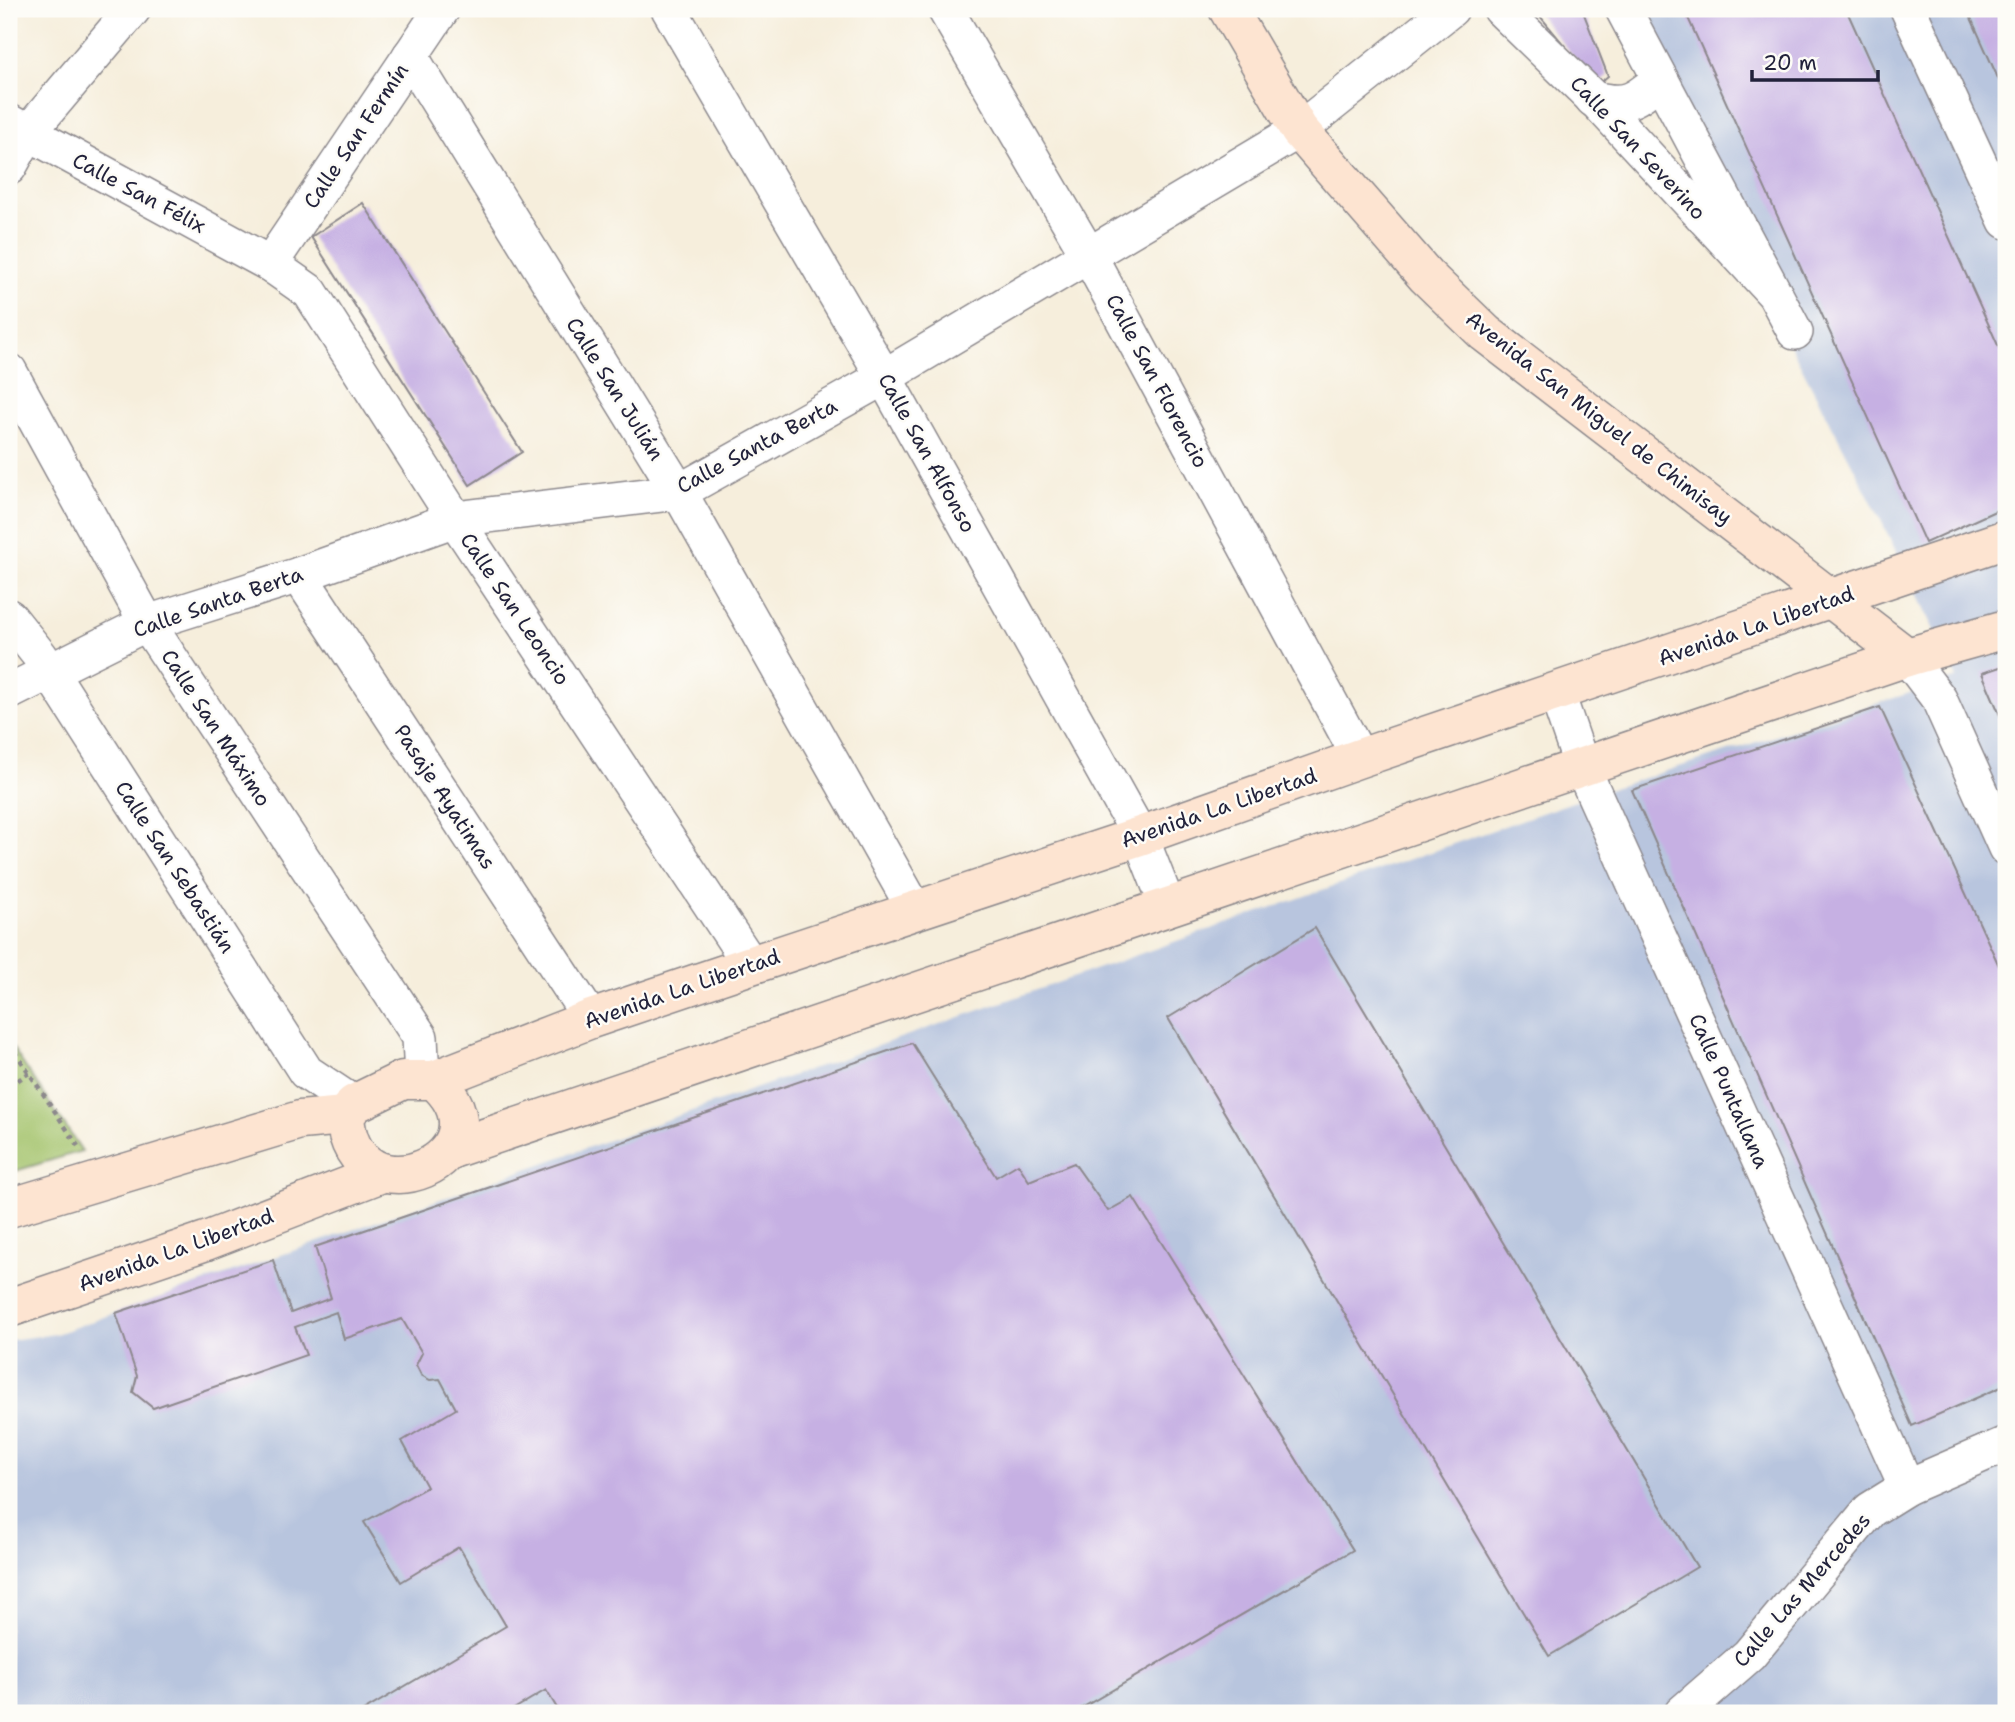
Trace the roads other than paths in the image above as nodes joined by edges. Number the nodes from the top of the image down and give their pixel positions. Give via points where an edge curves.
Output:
1 (133, 9) edge
2 (442, 9) edge
3 (669, 9) edge
4 (946, 9) edge
5 (1228, 9) edge
6 (1451, 9) edge
7 (1501, 9) edge
8 (1623, 9) edge
9 (1908, 9) edge
10 (410, 56) junction
11 (1659, 79) junction
12 (1594, 99) junction
13 (18, 127) edge
14 (1299, 130) junction
15 (9, 167) edge
16 (2006, 221) edge
17 (1088, 254) junction
18 (270, 264) junction
19 (1772, 291) junction
20 (1795, 332) dead end
21 (9, 371) edge
22 (884, 377) junction
23 (679, 492) junction
24 (455, 519) junction
25 (2006, 540) edge
26 (299, 575) junction
27 (1835, 600) junction
28 (9, 617) edge
29 (147, 623) junction
30 (2006, 629) edge
31 (1907, 657) junction
32 (49, 671) junction
33 (9, 692) edge
34 (1557, 694) junction
35 (1360, 758) junction
36 (1583, 767) junction
37 (1140, 836) junction
38 (2006, 848) edge
39 (1168, 907) junction
40 (915, 910) junction
41 (751, 965) junction
42 (591, 1020) junction
43 (428, 1079) junction
44 (350, 1110) junction
45 (452, 1149) junction
46 (382, 1173) junction
47 (9, 1208) edge
48 (9, 1308) edge
49 (2006, 1444) edge
50 (1908, 1487) junction
51 (1682, 1713) edge

1 - 13 street
2 - 10 street, Calle San Fermín
3 - 22 street, Calle San Alfonso
4 - 17 street, Calle San Florencio
5 - 14 street, Avenida San Miguel de Chimisay
6 - 14 street, Calle Santa Berta
7 - 12 street, Calle San Severino
8 - 11 street
9 - 16 street
10 - 18 street, Calle San Fermín
10 - 23 street, Calle San Julián
11 - 12 street via 1637,98 1618,105
11 - 19 street
12 - 19 street, Calle San Severino
13 - 15 street
13 - 18 street, Calle San Félix
14 - 17 street, Calle Santa Berta
14 - 27 street, Avenida San Miguel de Chimisay via 1426,276 1485,333
17 - 22 street, Calle Santa Berta
17 - 35 street, Calle San Florencio
18 - 24 street, Calle San Leoncio via 310,292
19 - 20 street
21 - 29 street, Calle San Máximo
22 - 23 street, Calle Santa Berta
22 - 37 street, Calle San Alfonso
23 - 24 street, Calle Santa Berta
23 - 40 street, Calle San Julián
24 - 26 street, Calle Santa Berta
24 - 41 street, Calle San Leoncio
25 - 27 street, Avenida La Libertad
26 - 29 street, Calle Santa Berta
26 - 42 street, Pasaje Ayatimas
27 - 31 street, Avenida San Miguel de Chimisay
27 - 34 street, Avenida La Libertad
28 - 32 street, Calle San Sebastián
29 - 32 street, Calle Santa Berta
29 - 43 street, Calle San Máximo via 420,1037
30 - 31 street
31 - 36 street
31 - 38 street via 1939,699
32 - 33 street, Calle Santa Berta
32 - 44 street, Calle San Sebastián via 306,1072
34 - 35 street, Avenida La Libertad
34 - 36 street, Calle Puntallana
35 - 37 street, Avenida La Libertad
36 - 39 street
36 - 50 street, Calle Puntallana
37 - 39 street, Calle San Alfonso
37 - 40 street, Avenida La Libertad
39 - 45 street
40 - 41 street, Avenida La Libertad
41 - 42 street, Avenida La Libertad
42 - 43 street, Avenida La Libertad
43 - 44 street via 403,1080
43 - 45 street via 448,1092 457,1107 458,1132
44 - 46 street via 351,1149 360,1161
44 - 47 street via 300,1120
45 - 46 street via 422,1169 400,1175
46 - 48 street, Avenida La Libertad via 206,1241
49 - 50 street, Calle Las Mercedes
50 - 51 street, Calle Las Mercedes via 1870,1510 1749,1655

